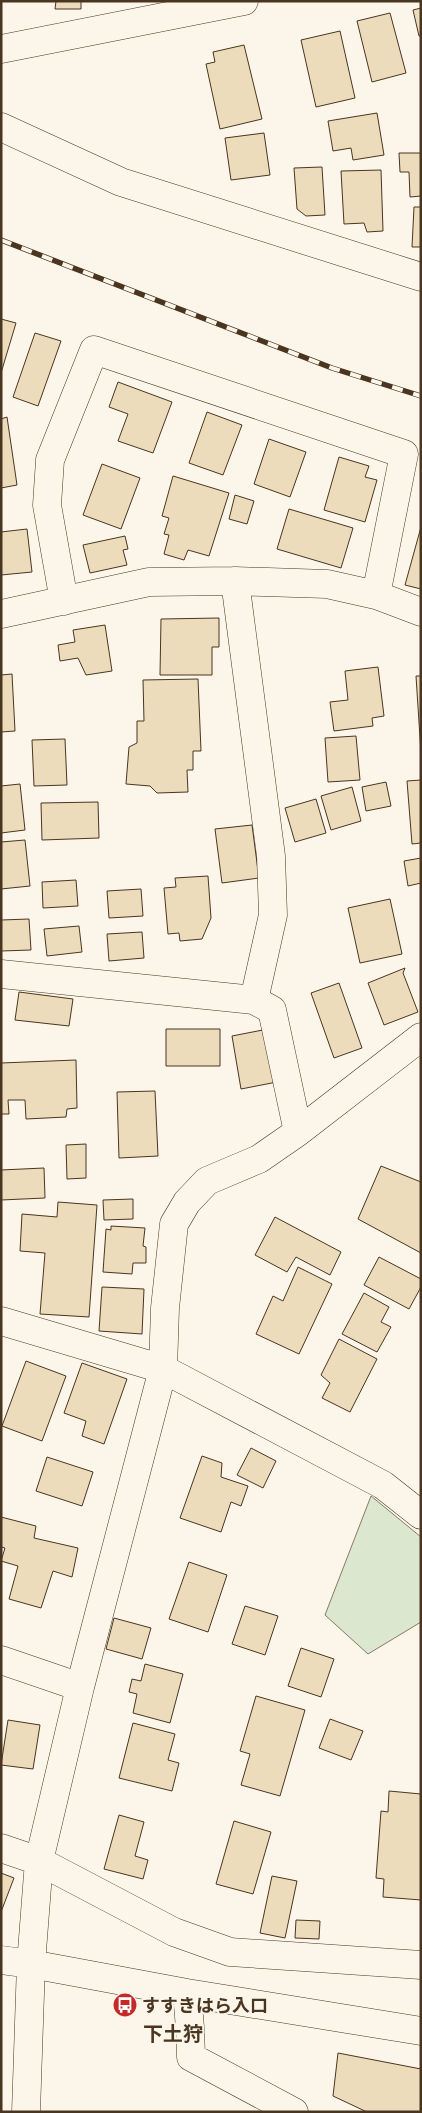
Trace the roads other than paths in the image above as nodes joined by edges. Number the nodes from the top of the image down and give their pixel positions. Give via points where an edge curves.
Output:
1 (244, 1) edge
2 (1, 49) edge
3 (1, 127) edge
4 (421, 277) edge
5 (235, 580) junction
6 (376, 595) junction
7 (64, 601) junction
8 (421, 612) edge
9 (1, 614) edge
10 (1, 974) edge
11 (254, 1000) junction
12 (421, 1037) edge
13 (298, 1132) junction
14 (1, 1321) edge
15 (163, 1369) junction
16 (421, 1515) edge
17 (1, 1660) edge
18 (80, 1687) junction
19 (1, 1848) edge
20 (39, 1861) junction
21 (1, 1960) edge
22 (31, 1964) junction
23 (421, 1966) edge
24 (187, 1993) junction
25 (421, 2031) edge
26 (26, 2112) edge
27 (294, 2112) edge

1 - 2 street
3 - 4 street via 121,182
5 - 6 street via 327,584
5 - 7 street via 149,582
5 - 11 street via 271,856 273,915
6 - 7 street via 404,454 94,350 50,460 47,505
6 - 8 street
7 - 9 street
10 - 11 street
11 - 13 street via 272,1010
12 - 13 street
13 - 15 street via 259,1159 207,1181 186,1202 174,1224 165,1308
14 - 15 street
15 - 16 street via 383,1486
15 - 18 street
17 - 18 street
18 - 20 street
19 - 20 street
20 - 22 street
20 - 23 street via 174,1932 230,1952
21 - 22 street
22 - 24 street
22 - 26 street
24 - 25 street
24 - 27 street via 191,2057

